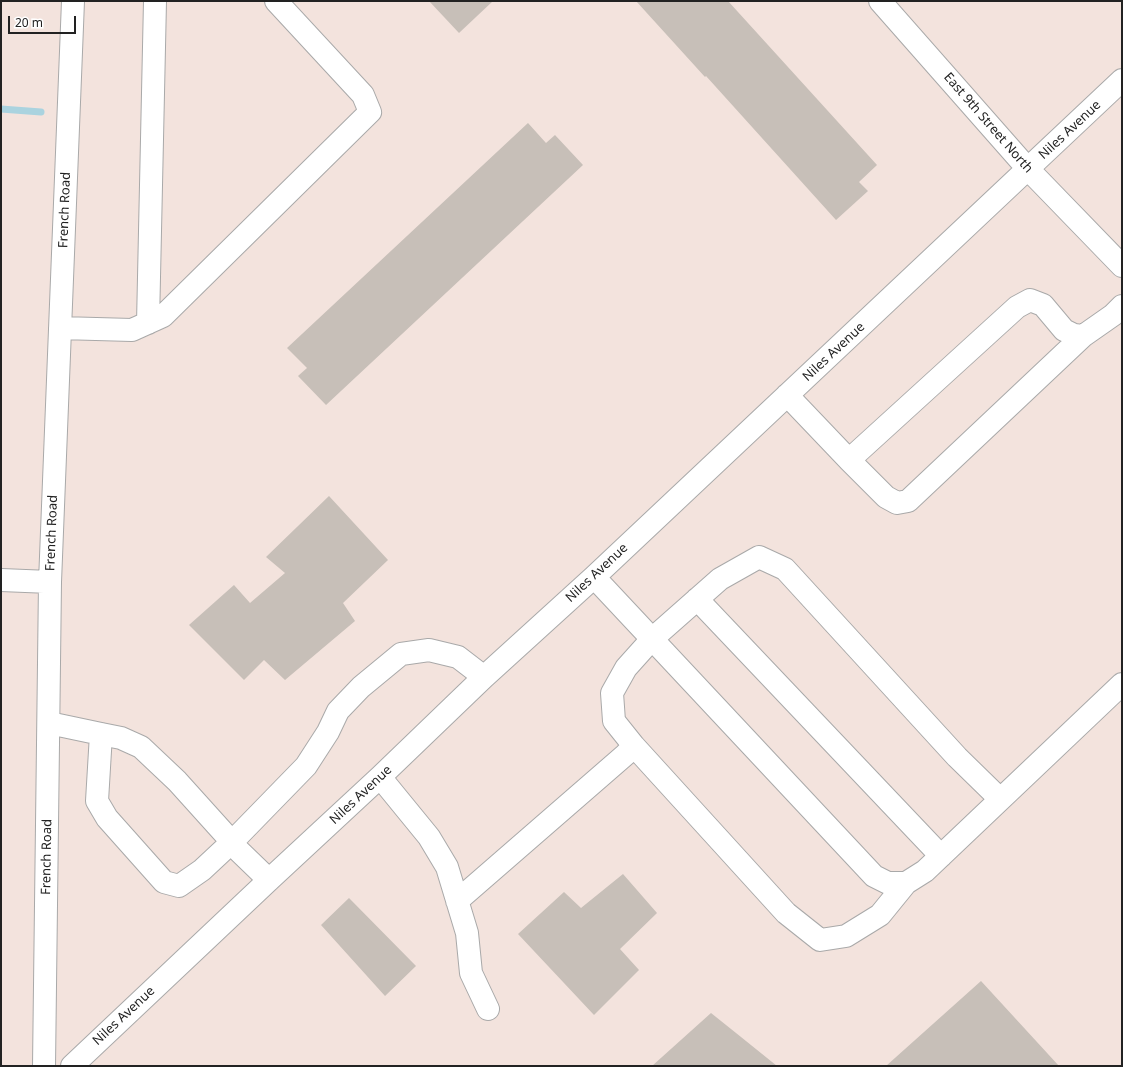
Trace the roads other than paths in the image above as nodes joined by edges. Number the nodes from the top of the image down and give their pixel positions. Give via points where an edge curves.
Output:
1 (73, 1) edge
2 (155, 1) edge
3 (276, 1) edge
4 (880, 1) edge
5 (1122, 80) edge
6 (1028, 169) junction
7 (1122, 266) edge
8 (1122, 306) edge
9 (148, 323) junction
10 (60, 328) junction
11 (1083, 336) junction
12 (787, 396) junction
13 (849, 460) junction
14 (594, 577) junction
15 (1, 580) edge
16 (50, 582) junction
17 (697, 599) junction
18 (652, 639) junction
19 (484, 677) junction
20 (1122, 684) edge
21 (49, 723) junction
22 (101, 734) junction
23 (634, 746) junction
24 (380, 777) junction
25 (1000, 799) junction
26 (232, 842) junction
27 (941, 856) junction
28 (269, 880) junction
29 (906, 883) junction
30 (457, 901) junction
31 (488, 1009) dead end
32 (44, 1066) edge
33 (72, 1066) edge

1 - 10 street, French Road
2 - 9 street
3 - 9 street via 363,95 370,112 163,316
4 - 6 street, East 9th Street North
5 - 6 street, Niles Avenue
6 - 7 street, East 9th Street North
6 - 12 street, Niles Avenue
8 - 11 street
9 - 10 street via 132,330
10 - 16 street, French Road
11 - 13 street via 1064,330 1043,305 1030,300 1017,307
11 - 13 street via 908,500 897,503 886,497
12 - 13 street
12 - 14 street, Niles Avenue
14 - 18 street
14 - 19 street, Niles Avenue
15 - 16 street
16 - 21 street, French Road
17 - 18 street
17 - 25 street via 720,579 759,557 785,569 958,757
17 - 27 street
18 - 23 street via 626,668 612,693 614,721
18 - 29 street via 874,876 888,883
19 - 24 street, Niles Avenue
19 - 26 street via 458,657 429,650 401,654 361,687 338,711 306,766
20 - 25 street
21 - 22 street
21 - 32 street, French Road
22 - 26 street via 121,738 141,747 177,781
22 - 26 street via 97,801 107,818 164,882 179,886 202,870
23 - 29 street via 786,913 820,940 846,936 880,915
23 - 30 street
24 - 28 street, Niles Avenue
24 - 30 street via 429,837 447,867
25 - 27 street
26 - 28 street
27 - 29 street via 925,871
28 - 33 street, Niles Avenue
30 - 31 street via 467,933 471,973

